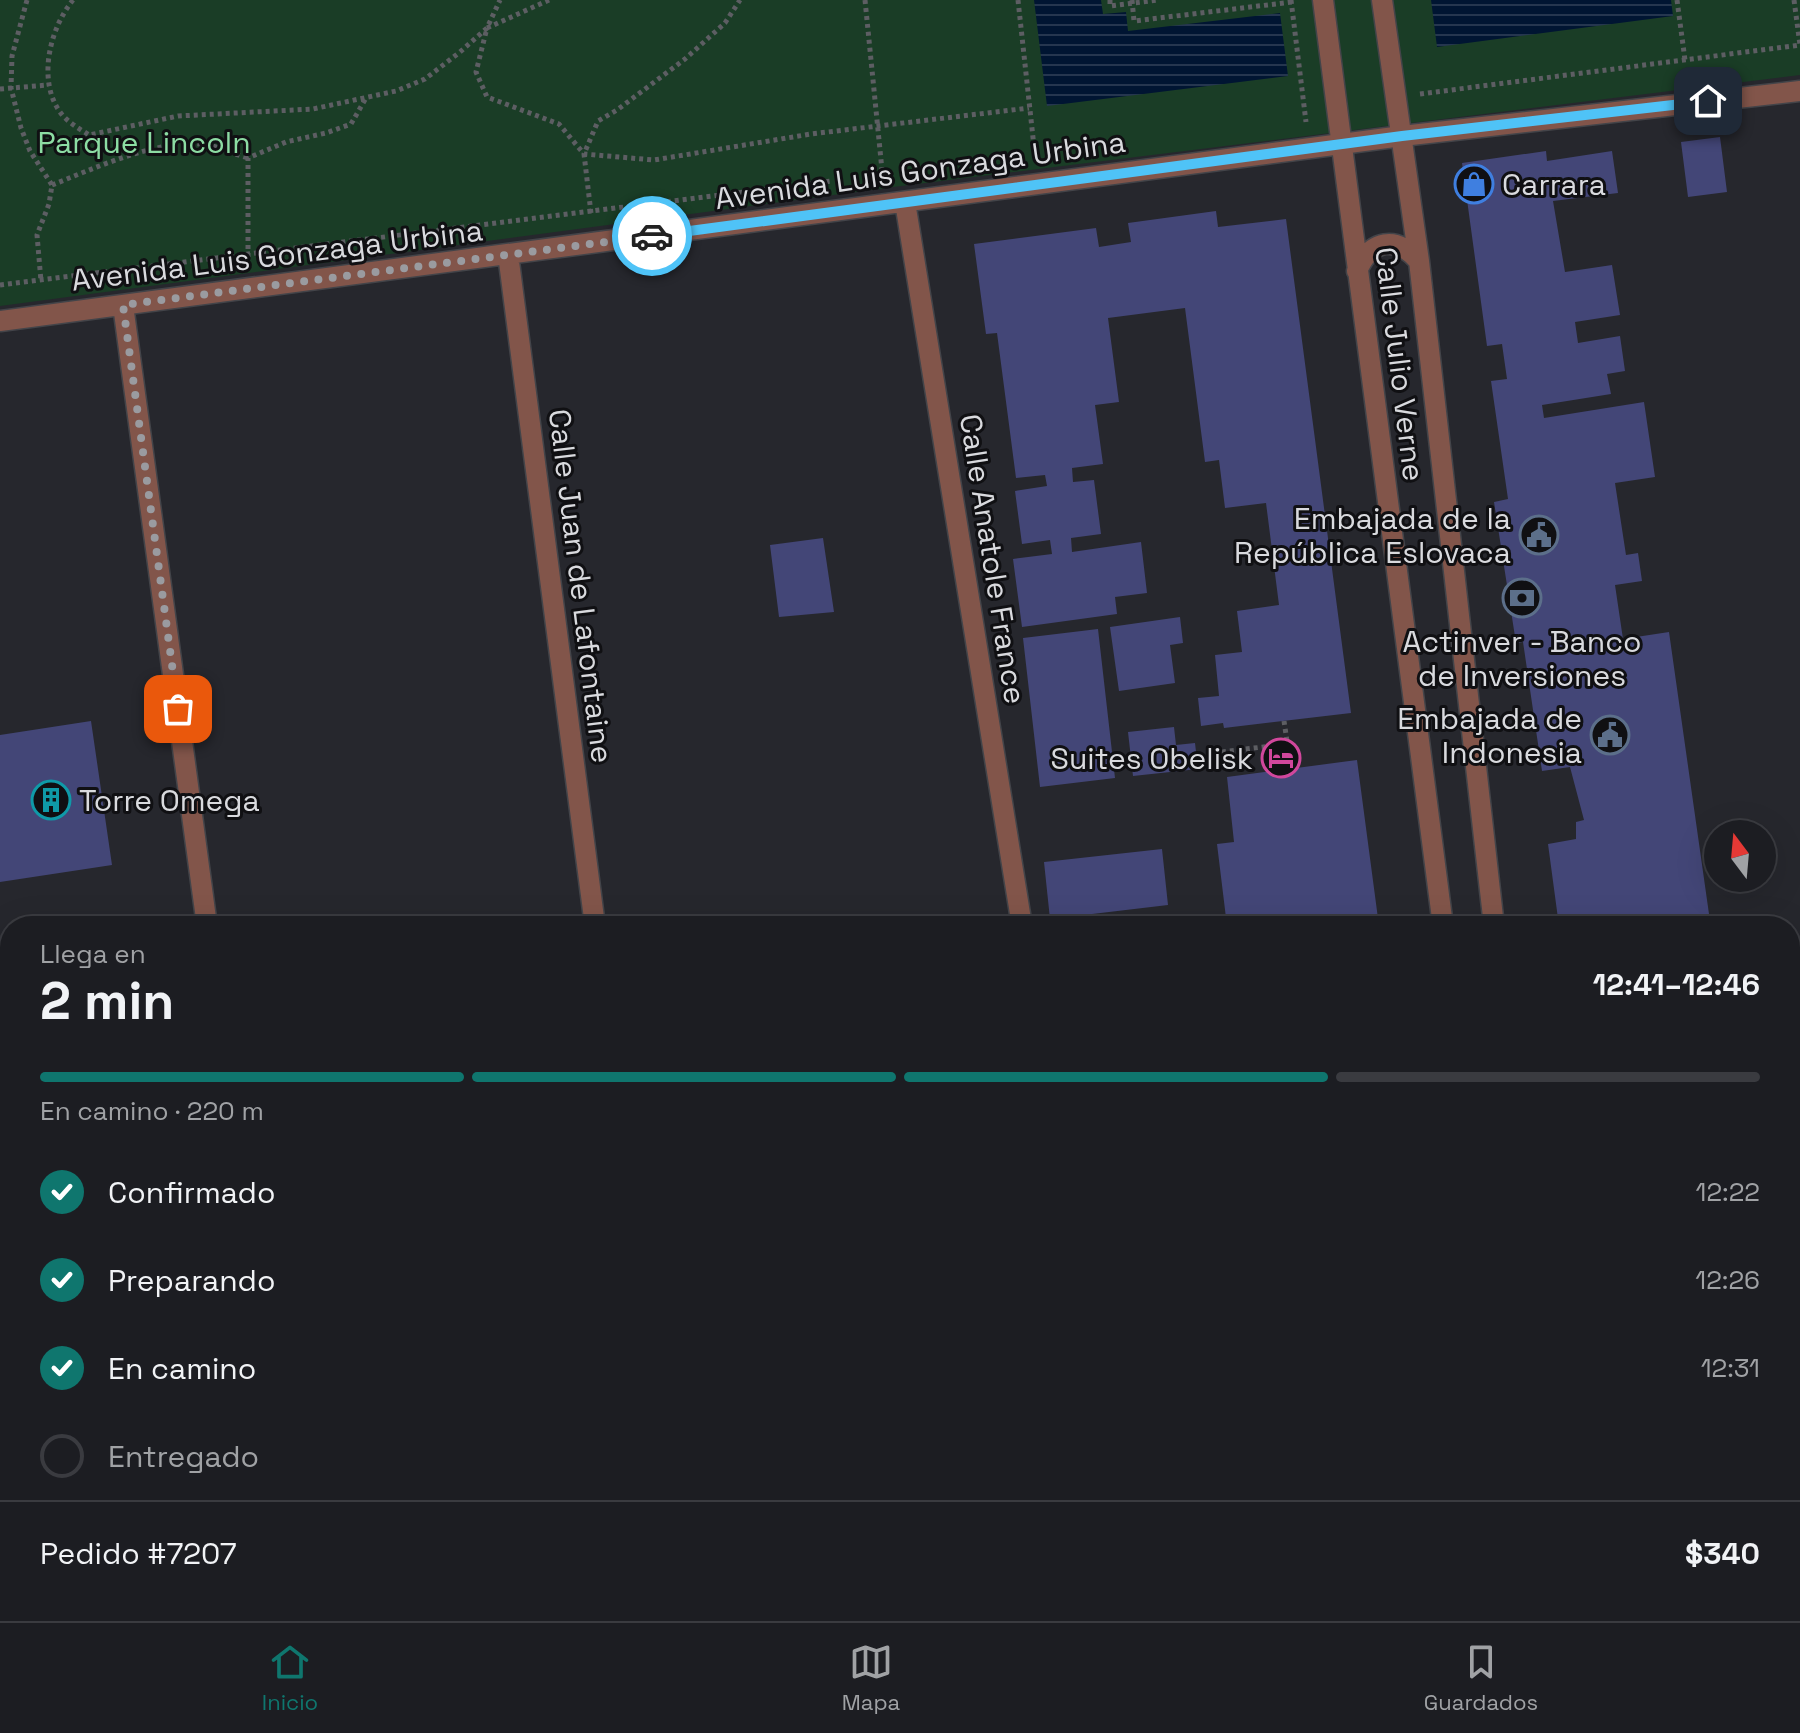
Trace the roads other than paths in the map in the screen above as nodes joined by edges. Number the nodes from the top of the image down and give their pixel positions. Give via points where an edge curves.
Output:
1 (1323, 0) edge
2 (1382, 0) edge
3 (1800, 91) edge
4 (1402, 136) junction
5 (1341, 145) junction
6 (905, 202) junction
7 (508, 254) junction
8 (1419, 261) junction
9 (1357, 271) junction
10 (123, 305) junction
11 (0, 321) edge
12 (206, 916) edge
13 (594, 916) edge
14 (1020, 916) edge
15 (1442, 916) edge
16 (1493, 916) edge

1 - 5 street, Calle Julio Verne
2 - 4 street, Calle Julio Verne
3 - 4 street, Avenida Luis Gonzaga Urbina
4 - 5 street, Avenida Luis Gonzaga Urbina
4 - 8 street, Calle Julio Verne
5 - 6 street, Avenida Luis Gonzaga Urbina
5 - 9 street, Calle Julio Verne
6 - 7 street, Avenida Luis Gonzaga Urbina
6 - 14 street, Calle Anatole France
7 - 10 street, Avenida Luis Gonzaga Urbina
7 - 13 street, Calle Juan de Lafontaine
8 - 9 street via 1404,247 1386,243 1371,250
8 - 16 street, Calle Julio Verne
9 - 15 street, Calle Julio Verne
10 - 11 street, Avenida Luis Gonzaga Urbina
10 - 12 street

